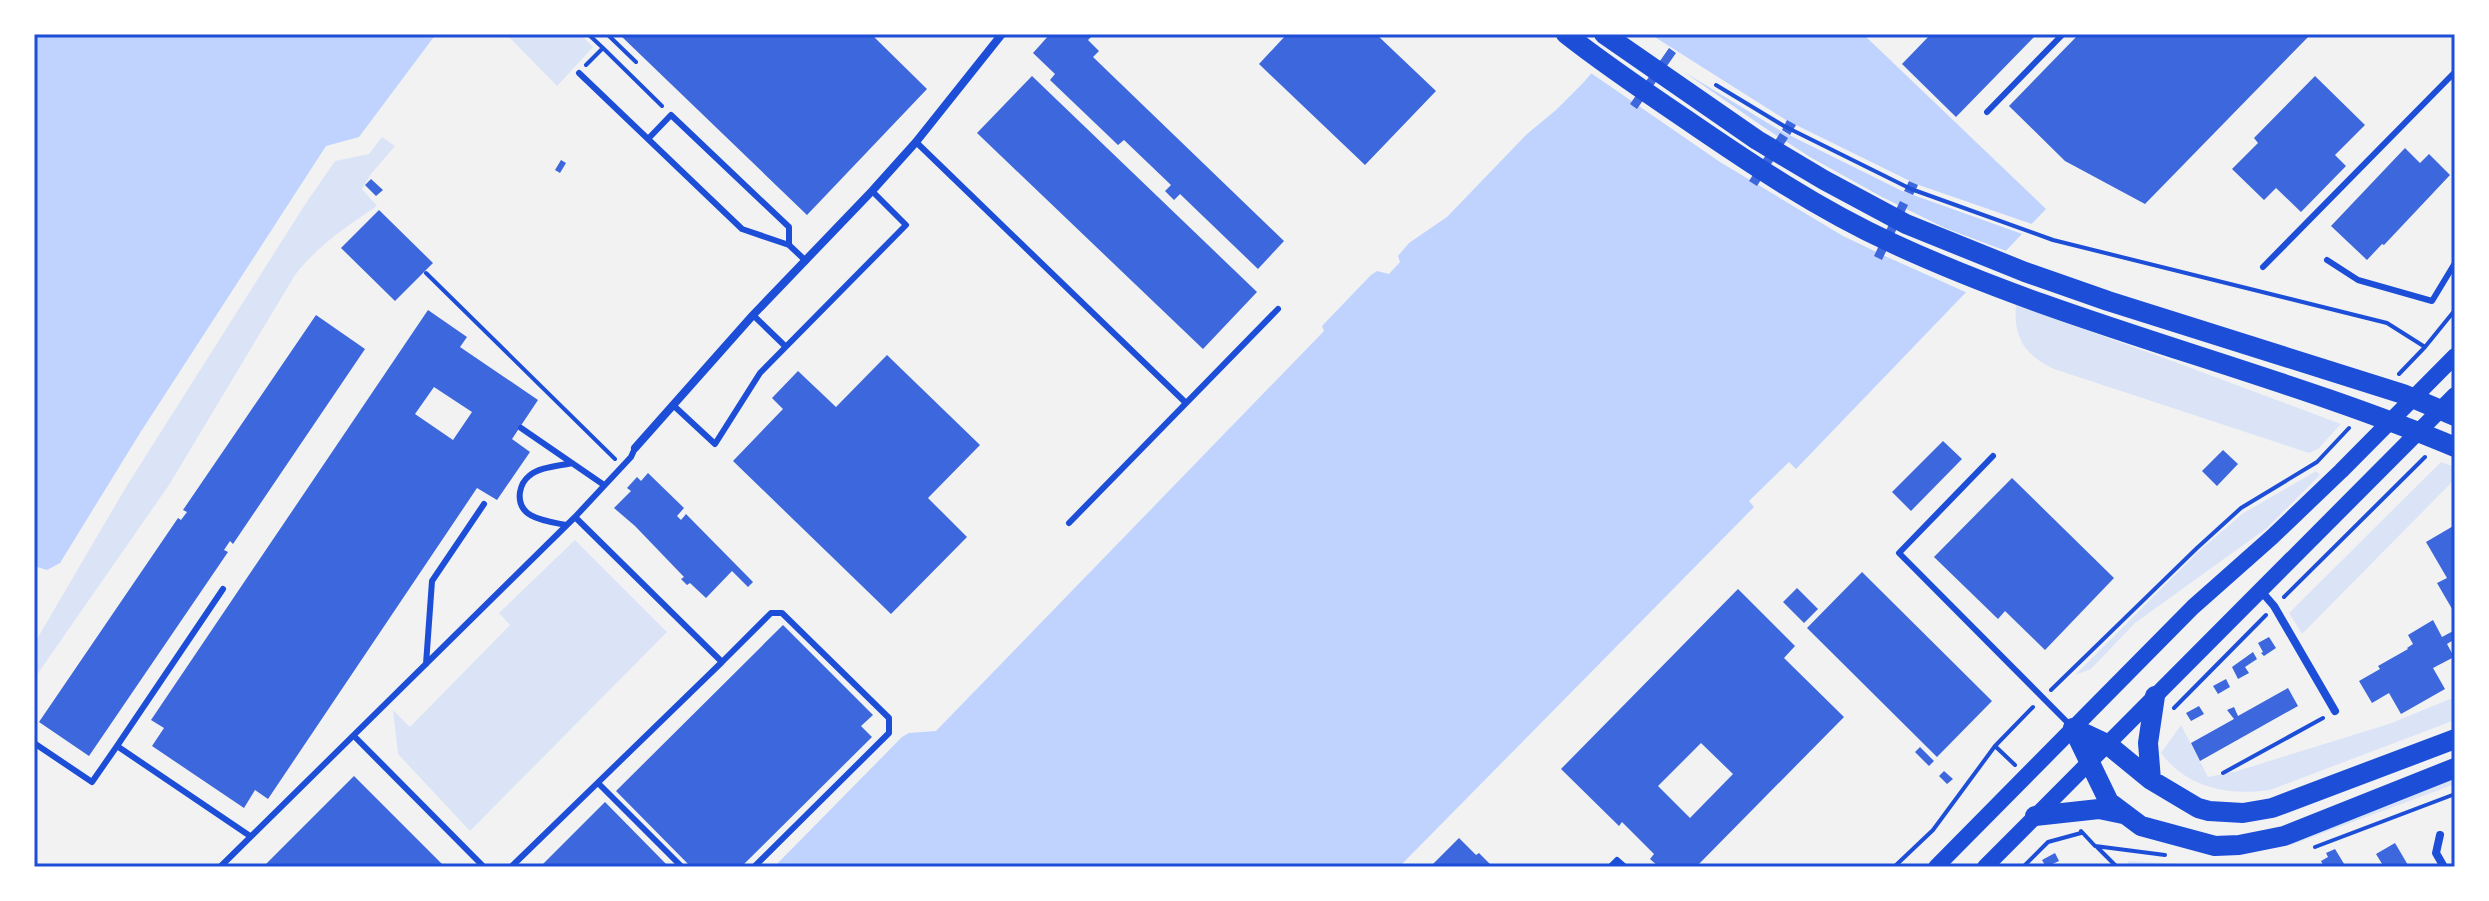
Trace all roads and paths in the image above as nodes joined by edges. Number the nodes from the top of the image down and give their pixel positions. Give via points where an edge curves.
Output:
1 (588, 34) edge
2 (607, 34) edge
3 (1002, 34) edge
4 (1566, 34) edge
5 (1604, 34) edge
6 (2063, 34) edge
7 (603, 48) junction
8 (636, 62) dead end
9 (2455, 72) edge
10 (579, 73) joint
11 (1704, 77) dead end
12 (1987, 112) dead end
13 (671, 115) junction
14 (648, 139) junction
15 (916, 142) junction
16 (872, 191) junction
17 (789, 245) junction
18 (2327, 260) dead end
19 (806, 261) junction
20 (2455, 263) edge
21 (2263, 267) dead end
22 (426, 273) dead end
23 (1278, 309) dead end
24 (2455, 310) edge
25 (753, 315) junction
26 (785, 346) junction
27 (2425, 347) junction
28 (2455, 356) edge
29 (2391, 382) dead end
30 (2455, 395) edge
31 (1186, 403) junction
32 (673, 405) junction
33 (2455, 416) edge
34 (521, 428) dead end
35 (2349, 428) dead end
36 (635, 448) joint
37 (2448, 448) edge
38 (1993, 456) dead end
39 (572, 463) junction
40 (622, 466) junction
41 (604, 485) junction
42 (484, 504) dead end
43 (575, 517) junction
44 (1069, 523) dead end
45 (566, 525) junction
46 (223, 589) dead end
47 (2261, 591) junction
48 (2274, 606) junction
49 (722, 662) junction
50 (426, 664) junction
51 (2155, 696) junction
52 (2043, 698) junction
53 (2335, 711) joint
54 (2073, 728) junction
55 (354, 736) junction
56 (2455, 739) edge
57 (34, 743) edge
58 (2148, 743) junction
59 (2107, 744) junction
60 (117, 746) junction
61 (2088, 763) junction
62 (2455, 768) edge
63 (2223, 773) dead end
64 (2151, 780) junction
65 (598, 783) junction
66 (2114, 812) junction
67 (2035, 816) junction
68 (2440, 835) dead end
69 (250, 836) junction
70 (2095, 846) dead end
71 (220, 867) edge
72 (484, 867) edge
73 (511, 867) edge
74 (682, 867) edge
75 (754, 867) edge
76 (1610, 867) edge
77 (1625, 867) edge
78 (1894, 867) edge
79 (1936, 867) edge
80 (1985, 867) edge
81 (2023, 867) edge
82 (2117, 867) edge
83 (2444, 867) edge

1 - 7 path
2 - 8 path
3 - 15 street
4 - 37 main road via 1741,157 1890,242 2095,322 2388,420
5 - 33 main road via 1757,140 1906,224 2025,272 2343,373
6 - 12 lane
7 - 10 path
7 - 13 path
9 - 21 lane
10 - 14 lane
11 - 27 path via 1784,126 1911,189 2062,242 2387,323
13 - 14 lane
13 - 17 lane via 789,227
14 - 17 lane via 742,229
15 - 16 street
15 - 31 lane
16 - 19 street
16 - 26 lane via 906,225
17 - 19 lane
18 - 20 lane via 2358,280 2432,301
19 - 25 street
22 - 40 path
23 - 31 lane
24 - 27 path
25 - 26 lane
25 - 32 street
26 - 32 lane via 760,373 715,444
27 - 29 path
28 - 54 main road
30 - 47 main road
31 - 44 lane
32 - 36 street
34 - 39 lane
35 - 52 path via 2317,462 2241,508
36 - 40 lane
37 - 48 path
38 - 52 lane via 1899,553
39 - 41 lane
39 - 45 lane via 529,476 519,496 530,516
40 - 41 lane
41 - 43 lane
42 - 50 lane via 432,581
43 - 45 lane
43 - 49 lane
45 - 50 lane
46 - 60 lane
47 - 48 street
47 - 51 main road
48 - 53 street
48 - 58 path via 2176,706
49 - 65 lane
49 - 75 lane via 771,613 782,613 889,718 889,733
50 - 55 lane
51 - 58 main road
51 - 59 main road
52 - 54 lane
52 - 78 path via 1995,746 1933,830
53 - 63 path
54 - 59 main road
54 - 61 main road
54 - 79 main road
55 - 69 lane
55 - 72 lane
56 - 64 main road via 2272,808 2243,813 2198,808
57 - 60 lane via 92,782
58 - 64 main road
59 - 61 main road
59 - 64 main road
60 - 69 lane
61 - 66 main road
61 - 67 main road
62 - 66 main road via 2284,836 2239,845 2215,846 2141,826
65 - 73 lane
65 - 74 lane
66 - 67 main road
66 - 81 path via 2082,832 2048,842
67 - 80 main road
68 - 83 street via 2436,853
69 - 71 lane
70 - 82 path
76 - 77 lane via 1617,860

